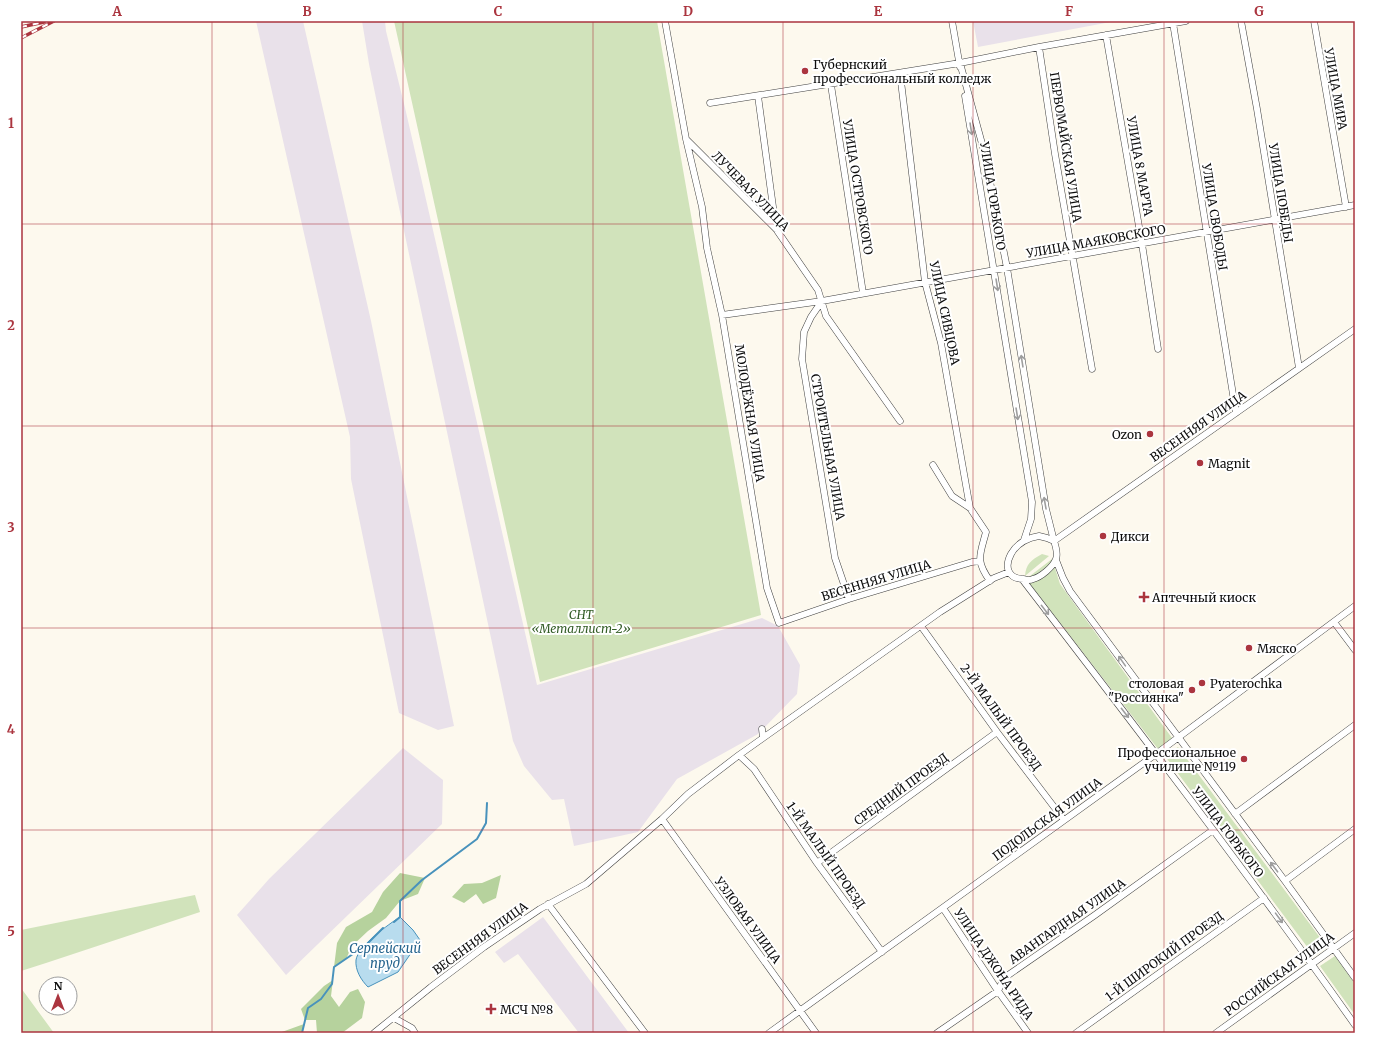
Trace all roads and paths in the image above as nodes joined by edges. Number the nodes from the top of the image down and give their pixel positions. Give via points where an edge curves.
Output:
1 (665, 21) edge
2 (952, 21) edge
3 (1186, 21) edge
4 (1241, 21) edge
5 (1314, 21) edge
6 (1173, 23) junction
7 (1106, 35) junction
8 (1039, 47) junction
9 (960, 63) junction
10 (900, 73) junction
11 (831, 85) junction
12 (758, 96) junction
13 (710, 103) dead end
14 (686, 139) junction
15 (1355, 205) edge
16 (1346, 207) junction
17 (1274, 221) junction
18 (776, 230) junction
19 (1206, 233) junction
20 (1142, 244) junction
21 (1073, 255) junction
22 (1006, 268) junction
23 (994, 271) junction
24 (925, 282) junction
25 (863, 293) junction
26 (822, 301) junction
27 (722, 315) junction
28 (1355, 329) edge
29 (1158, 349) dead end
30 (1299, 368) junction
31 (1092, 369) dead end
32 (1236, 413) junction
33 (900, 421) dead end
34 (933, 465) dead end
35 (970, 508) junction
36 (1024, 540) junction
37 (1054, 542) junction
38 (1056, 560) junction
39 (980, 561) junction
40 (1009, 572) junction
41 (1022, 579) junction
42 (990, 581) junction
43 (848, 600) junction
44 (1355, 606) edge
45 (1334, 622) junction
46 (779, 623) joint
47 (921, 626) junction
48 (1355, 650) edge
49 (1355, 725) edge
50 (762, 729) dead end
51 (997, 732) junction
52 (1178, 737) junction
53 (763, 738) junction
54 (1156, 754) junction
55 (740, 755) junction
56 (1235, 814) junction
57 (662, 819) junction
58 (1064, 820) junction
59 (1355, 829) edge
60 (1213, 830) junction
61 (817, 863) junction
62 (1285, 881) junction
63 (1264, 898) junction
64 (548, 904) junction
65 (943, 908) junction
66 (1355, 933) edge
67 (1334, 948) junction
68 (882, 952) junction
69 (1312, 964) junction
70 (1355, 978) edge
71 (998, 991) junction
72 (800, 1010) junction
73 (394, 1018) junction
74 (1355, 1025) edge
75 (374, 1033) edge
76 (415, 1033) edge
77 (645, 1033) edge
78 (768, 1033) edge
79 (816, 1033) edge
80 (937, 1033) edge
81 (1028, 1033) edge
82 (1076, 1033) edge
83 (1216, 1033) edge

1 - 14 street, МОЛОДЁЖНАЯ УЛИЦА
2 - 9 street
3 - 6 street
4 - 17 street, УЛИЦА ПОБЕДЫ
5 - 16 street, УЛИЦА МИРА
6 - 7 street
6 - 19 street, УЛИЦА СВОБОДЫ
7 - 8 street
7 - 20 street, УЛИЦА 8 МАРТА
8 - 9 street
8 - 21 street, ПЕРВОМАЙСКАЯ УЛИЦА
9 - 10 street
9 - 22 street, УЛИЦА ГОРЬКОГО via 984,151
9 -> 23 street, УЛИЦА ГОРЬКОГО
10 - 11 street
10 - 24 street, УЛИЦА СИВЦОВА
11 - 12 street
11 - 25 street, УЛИЦА ОСТРОВСКОГО
12 - 13 street
12 - 18 street
14 - 18 street, ЛУЧЕВАЯ УЛИЦА
14 - 27 street, МОЛОДЁЖНАЯ УЛИЦА via 702,207 707,248
15 - 16 street, УЛИЦА МАЯКОВСКОГО
16 - 17 street, УЛИЦА МАЯКОВСКОГО
17 - 19 street, УЛИЦА МАЯКОВСКОГО
17 - 30 street, УЛИЦА ПОБЕДЫ
18 - 26 street, ЛУЧЕВАЯ УЛИЦА via 818,290
19 - 20 street, УЛИЦА МАЯКОВСКОГО
19 - 32 street, УЛИЦА СВОБОДЫ
20 - 21 street, УЛИЦА МАЯКОВСКОГО
20 - 29 street, УЛИЦА 8 МАРТА
21 - 22 street, УЛИЦА МАЯКОВСКОГО
21 - 31 street, ПЕРВОМАЙСКАЯ УЛИЦА
22 - 23 street, УЛИЦА МАЯКОВСКОГО
37 -> 22 street, УЛИЦА ГОРЬКОГО via 1046,509
23 - 24 street, УЛИЦА МАЯКОВСКОГО
23 -> 36 street, УЛИЦА ГОРЬКОГО via 1032,502 1031,519
24 - 25 street, УЛИЦА МАЯКОВСКОГО
24 - 35 street, УЛИЦА СИВЦОВА via 941,343
25 - 26 street, УЛИЦА МАЯКОВСКОГО
26 - 27 street, УЛИЦА МАЯКОВСКОГО
26 - 33 street, ЛУЧЕВАЯ УЛИЦА via 826,316
26 - 43 street, СТРОИТЕЛЬНАЯ УЛИЦА via 804,332 802,359 835,558
27 - 46 street, МОЛОДЁЖНАЯ УЛИЦА via 767,588
28 - 30 street, ВЕСЕННЯЯ УЛИЦА
30 - 32 street, ВЕСЕННЯЯ УЛИЦА
32 - 37 street, ВЕСЕННЯЯ УЛИЦА
34 - 35 street via 952,496
35 - 39 street via 986,532
36 - 37 street via 1039,536
36 - 40 street via 1011,554 1007,565
37 - 38 street via 1057,548
38 - 41 street via 1050,568 1033,580
52 -> 38 street, УЛИЦА ГОРЬКОГО via 1070,591
39 - 42 street via 982,570
39 - 43 street, ВЕСЕННЯЯ УЛИЦА
40 - 41 street via 1017,579
40 - 42 street, ВЕСЕННЯЯ УЛИЦА
41 -> 54 street, УЛИЦА ГОРЬКОГО
42 - 47 street, ВЕСЕННЯЯ УЛИЦА
43 - 46 street, ВЕСЕННЯЯ УЛИЦА
44 - 45 street, ПОДОЛЬСКАЯ УЛИЦА
45 - 48 street
45 - 52 street, ПОДОЛЬСКАЯ УЛИЦА
47 - 51 street, 2-Й МАЛЫЙ ПРОЕЗД
47 - 53 street, ВЕСЕННЯЯ УЛИЦА
49 - 56 street
50 - 53 street
51 - 58 street, 2-Й МАЛЫЙ ПРОЕЗД
51 - 61 street, СРЕДНИЙ ПРОЕЗД
52 - 54 street, ПОДОЛЬСКАЯ УЛИЦА
52 - 56 street, УЛИЦА ГОРЬКОГО
53 - 55 street, ВЕСЕННЯЯ УЛИЦА
54 - 58 street, ПОДОЛЬСКАЯ УЛИЦА
54 - 60 street, УЛИЦА ГОРЬКОГО
55 - 57 street, ВЕСЕННЯЯ УЛИЦА via 688,794
55 - 61 street, 1-Й МАЛЫЙ ПРОЕЗД via 754,769
62 -> 56 street, УЛИЦА ГОРЬКОГО
57 - 64 street, ВЕСЕННЯЯ УЛИЦА via 586,884
57 - 72 street, УЗЛОВАЯ УЛИЦА
58 - 65 street, ПОДОЛЬСКАЯ УЛИЦА
59 - 62 street
60 - 63 street, УЛИЦА ГОРЬКОГО
60 - 71 street, АВАНГАРДНАЯ УЛИЦА via 1004,978
61 - 68 street, 1-Й МАЛЫЙ ПРОЕЗД
62 - 67 street, УЛИЦА ГОРЬКОГО
63 -> 69 street, УЛИЦА ГОРЬКОГО
63 - 82 street, 1-Й ШИРОКИЙ ПРОЕЗД
64 - 73 street, ВЕСЕННЯЯ УЛИЦА via 484,947
64 - 77 street
65 - 68 street, ПОДОЛЬСКАЯ УЛИЦА
65 - 71 street, УЛИЦА ДЖОНА РИДА
66 - 67 street, РОССИЙСКАЯ УЛИЦА
67 - 69 street, РОССИЙСКАЯ УЛИЦА
67 - 70 street, УЛИЦА ГОРЬКОГО
68 - 72 street, ПОДОЛЬСКАЯ УЛИЦА
69 - 74 street, УЛИЦА ГОРЬКОГО
69 - 83 street, РОССИЙСКАЯ УЛИЦА
71 - 80 street, АВАНГАРДНАЯ УЛИЦА
71 - 81 street, УЛИЦА ДЖОНА РИДА
72 - 78 street, ПОДОЛЬСКАЯ УЛИЦА
72 - 79 street, УЗЛОВАЯ УЛИЦА
73 - 75 street, ВЕСЕННЯЯ УЛИЦА
73 - 76 street via 412,1028

